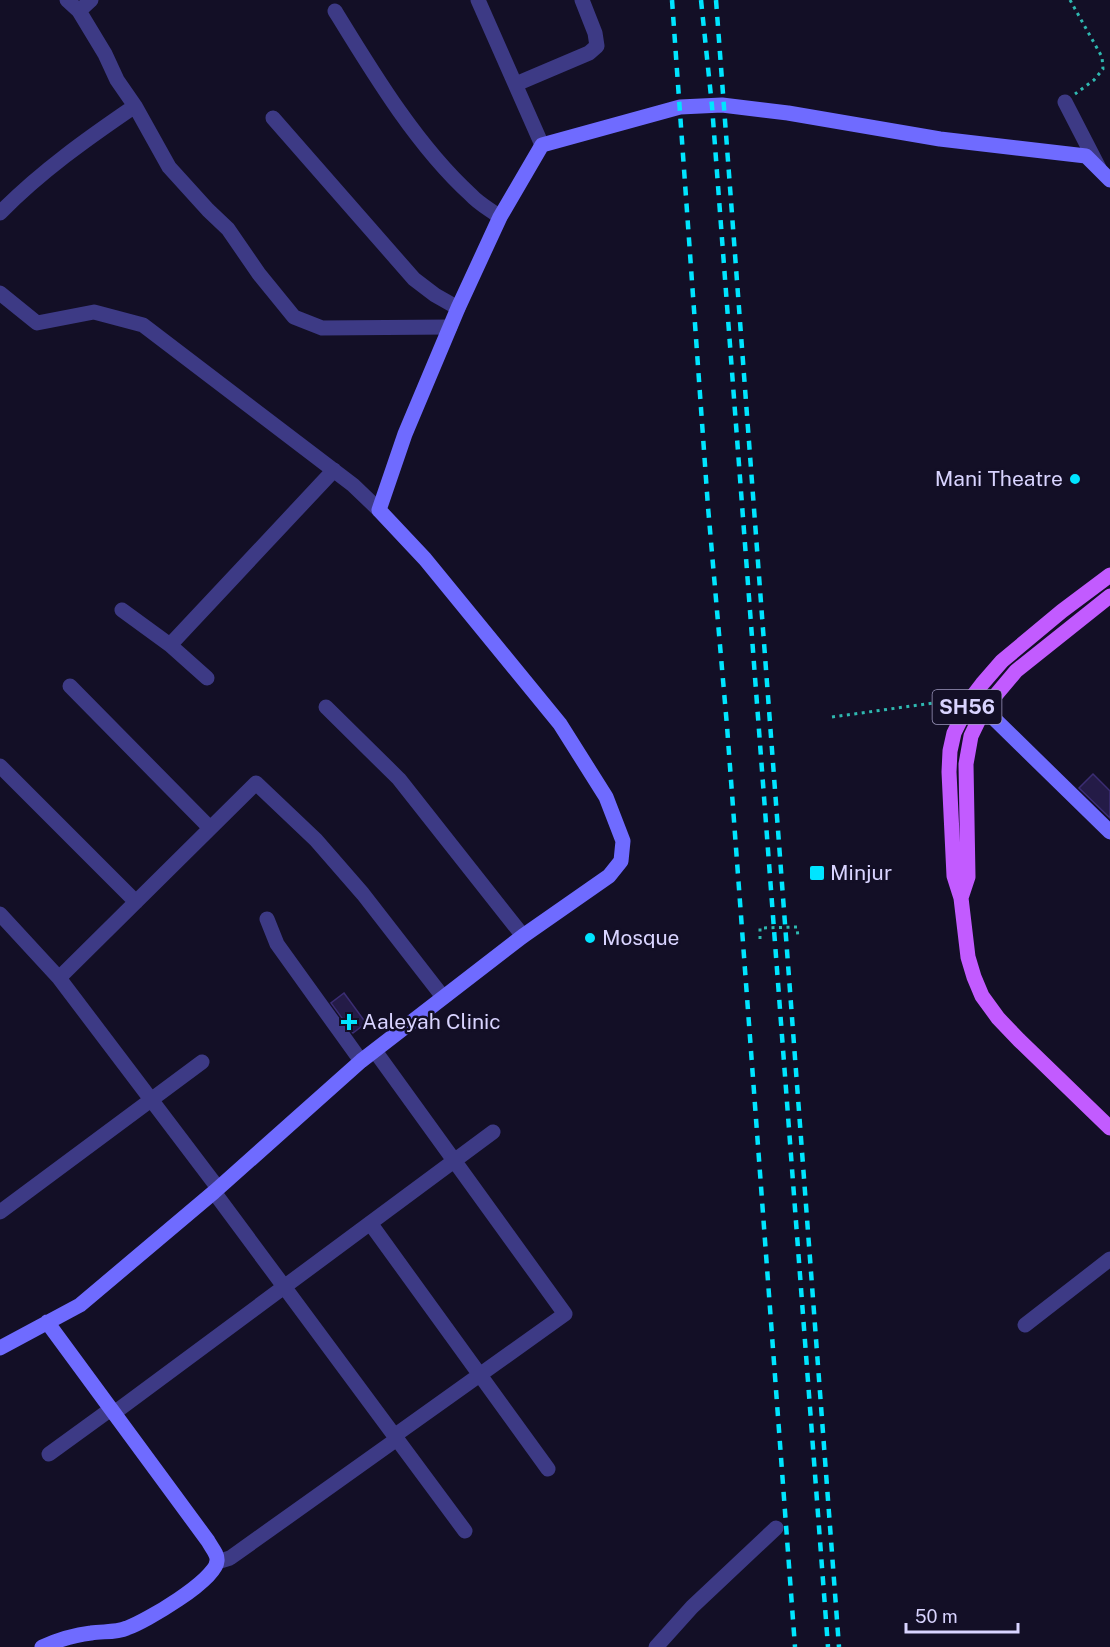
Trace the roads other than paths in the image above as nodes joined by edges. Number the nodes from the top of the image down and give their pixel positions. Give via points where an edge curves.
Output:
1 (67, 0) edge
2 (91, 0) edge
3 (478, 0) edge
4 (582, 0) edge
5 (80, 11) junction
6 (336, 11) dead end
7 (516, 84) junction
8 (1065, 102) road end
9 (135, 106) junction
10 (273, 118) dead end
11 (542, 145) junction
12 (1105, 175) edge
13 (0, 213) edge
14 (501, 217) junction
15 (0, 293) edge
16 (458, 308) junction
17 (450, 327) junction
18 (334, 470) junction
19 (379, 510) junction
20 (1110, 575) edge
21 (1110, 596) edge
22 (122, 610) dead end
23 (170, 645) junction
24 (207, 678) dead end
25 (70, 686) dead end
26 (972, 698) junction
27 (326, 707) dead end
28 (984, 709) junction
29 (0, 766) edge
30 (210, 828) junction
31 (1110, 832) edge
32 (961, 898) junction
33 (136, 902) junction
34 (0, 914) edge
35 (267, 919) dead end
36 (523, 936) junction
37 (59, 978) junction
38 (443, 997) junction
39 (375, 1050) junction
40 (361, 1061) junction
41 (202, 1062) dead end
42 (152, 1100) junction
43 (1110, 1128) edge
44 (493, 1132) dead end
45 (455, 1160) junction
46 (216, 1190) junction
47 (0, 1212) edge
48 (370, 1223) junction
49 (1110, 1259) edge
50 (284, 1287) junction
51 (47, 1322) junction
52 (1025, 1325) dead end
53 (0, 1348) edge
54 (481, 1374) junction
55 (112, 1411) junction
56 (395, 1437) junction
57 (50, 1454) dead end
58 (548, 1468) dead end
59 (776, 1528) dead end
60 (465, 1531) dead end
61 (217, 1562) junction
62 (82, 1641) edge
63 (42, 1647) edge
64 (656, 1647) edge

1 - 5 street
2 - 5 street
3 - 7 street
4 - 7 street via 597,46
5 - 9 street
6 - 14 street via 412,127 472,196
7 - 11 street
8 - 12 street
9 - 13 street via 57,163
9 - 17 street via 169,167 228,229 294,317 322,328
10 - 16 street via 414,279
11 - 12 main road via 670,109 723,105 788,112 940,139 1086,156
11 - 14 main road
14 - 16 main road
15 - 18 street via 37,323 94,312 143,325
16 - 17 main road
17 - 19 main road via 405,434
18 - 19 street
18 - 23 street
19 - 36 main road via 425,559 560,724 606,797 622,841 621,861 609,876
20 - 26 main road, SH56 via 1002,661
21 - 28 main road, SH56 via 1016,671
22 - 23 street
23 - 24 street
25 - 30 street
26 - 28 main road
26 - 32 main road, SH56 via 954,733 950,751 954,876
27 - 36 street via 399,779
28 - 31 main road
28 - 32 main road, SH56 via 971,736 966,764 968,876
29 - 33 street
30 - 33 street
30 - 38 street via 256,783 316,840
32 - 43 main road, SH56 via 968,957 982,996 1018,1040
33 - 37 street
34 - 37 street
35 - 40 street via 277,944
36 - 38 main road
37 - 42 street
38 - 39 main road
39 - 40 main road
39 - 45 street
40 - 46 main road
41 - 42 street
42 - 46 street
42 - 47 street
44 - 45 street
45 - 48 street
45 - 54 street via 565,1314
46 - 50 street
46 - 51 main road via 80,1305
48 - 50 street
48 - 54 street
49 - 52 street
50 - 55 street
50 - 56 street
51 - 53 main road
51 - 55 main road
54 - 56 street
54 - 58 street
55 - 57 street
55 - 61 main road via 208,1541
56 - 60 street
56 - 61 street via 230,1558
59 - 64 street via 692,1607
61 - 62 main road via 209,1576 168,1607 142,1622
62 - 63 main road via 65,1638

